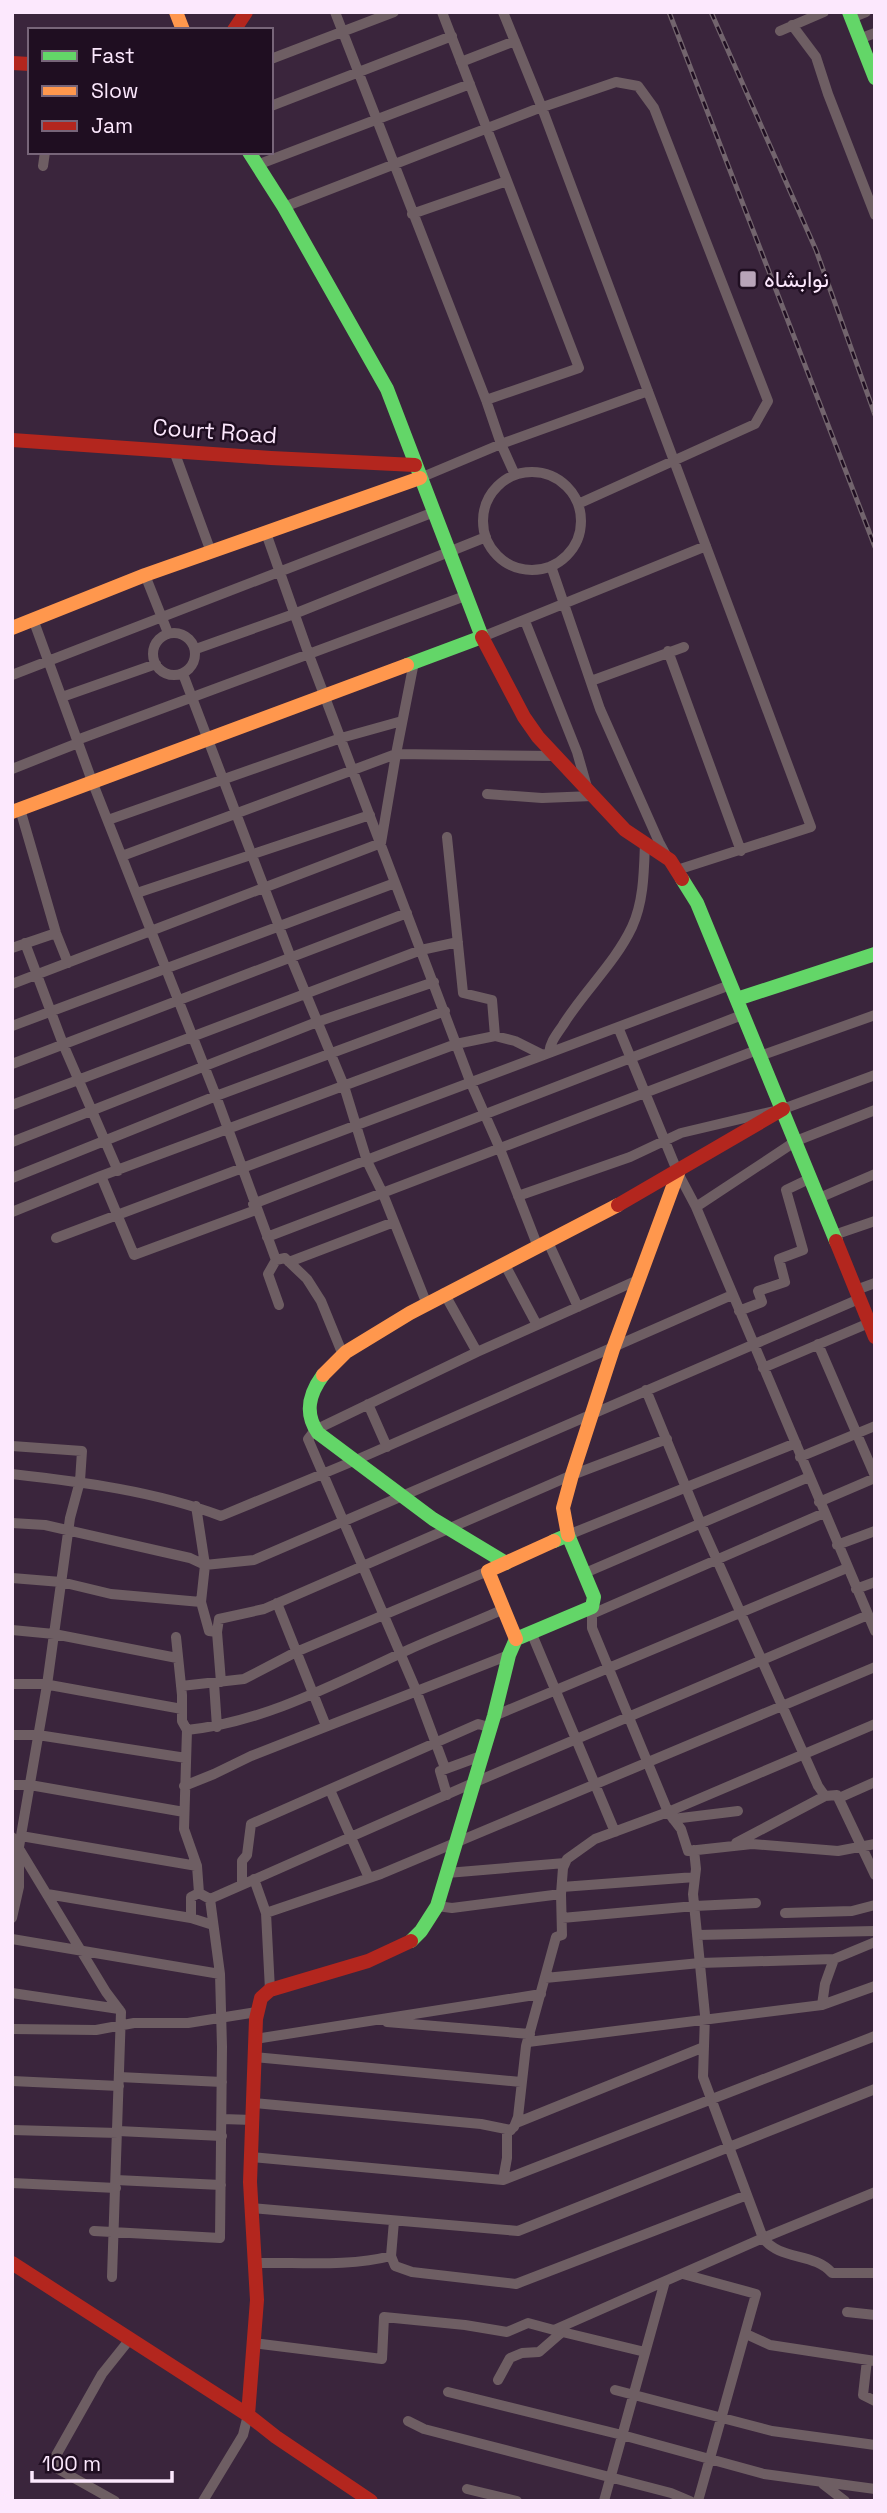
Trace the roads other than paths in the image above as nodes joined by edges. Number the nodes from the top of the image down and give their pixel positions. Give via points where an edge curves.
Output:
1 (246, 12) edge
2 (335, 12) edge
3 (394, 12) edge
4 (442, 12) edge
5 (503, 12) edge
6 (824, 12) edge
7 (866, 12) edge
8 (850, 15) edge
9 (792, 25) junction
10 (235, 28) edge
11 (342, 31) junction
12 (780, 31) dead end
13 (875, 33) edge
14 (452, 36) junction
15 (859, 39) junction
16 (514, 41) junction
17 (273, 58) edge
18 (461, 62) junction
19 (359, 71) junction
20 (874, 74) edge
21 (470, 84) junction
22 (273, 105) edge
23 (542, 108) junction
24 (376, 120) junction
25 (488, 128) junction
26 (273, 152) edge
27 (44, 154) edge
28 (253, 158) edge
29 (394, 164) junction
30 (43, 166) dead end
31 (507, 181) junction
32 (284, 207) junction
33 (412, 214) junction
34 (875, 215) edge
35 (648, 391) junction
36 (486, 400) junction
37 (12, 440) edge
38 (501, 444) junction
39 (174, 452) junction
40 (674, 462) junction
41 (417, 471) junction
42 (515, 475) junction
43 (578, 504) junction
44 (434, 512) junction
45 (266, 533) junction
46 (486, 537) junction
47 (706, 546) junction
48 (211, 552) junction
49 (448, 553) junction
50 (551, 566) junction
51 (280, 571) junction
52 (145, 575) junction
53 (464, 596) junction
54 (565, 605) junction
55 (294, 614) junction
56 (162, 616) junction
57 (33, 619) junction
58 (525, 621) junction
59 (12, 628) edge
60 (168, 633) junction
61 (482, 637) junction
62 (684, 646) dead end
63 (196, 649) junction
64 (668, 651) junction
65 (309, 655) junction
66 (48, 662) junction
67 (414, 662) junction
68 (156, 664) junction
69 (183, 674) junction
70 (12, 675) edge
71 (591, 681) junction
72 (324, 696) junction
73 (62, 697) junction
74 (191, 699) junction
75 (402, 721) junction
76 (341, 738) junction
77 (207, 739) junction
78 (78, 742) junction
79 (396, 754) junction
80 (556, 756) junction
81 (12, 769) edge
82 (353, 769) junction
83 (223, 779) junction
84 (92, 781) junction
85 (591, 793) junction
86 (487, 794) dead end
87 (16, 811) edge
88 (236, 814) junction
89 (370, 815) junction
90 (108, 820) junction
91 (447, 837) dead end
92 (645, 842) junction
93 (381, 843) junction
94 (741, 850) junction
95 (251, 853) junction
96 (122, 856) junction
97 (673, 865) junction
98 (396, 883) junction
99 (264, 887) junction
100 (137, 893) junction
101 (407, 914) junction
102 (279, 926) junction
103 (151, 930) junction
104 (56, 933) junction
105 (458, 942) junction
106 (25, 943) junction
107 (12, 947) edge
108 (421, 950) junction
109 (875, 954) edge
110 (291, 958) junction
111 (68, 963) junction
112 (165, 968) junction
113 (37, 974) junction
114 (434, 982) junction
115 (12, 984) edge
116 (730, 985) junction
117 (306, 994) junction
118 (177, 999) junction
119 (737, 999) junction
120 (445, 1011) junction
121 (51, 1012) junction
122 (742, 1015) junction
123 (875, 1015) edge
124 (317, 1022) junction
125 (12, 1026) edge
126 (618, 1027) junction
127 (192, 1036) junction
128 (495, 1036) junction
129 (63, 1044) junction
130 (456, 1044) junction
131 (329, 1053) junction
132 (758, 1053) junction
133 (546, 1054) junction
134 (630, 1058) junction
135 (12, 1064) edge
136 (204, 1066) junction
137 (875, 1075) edge
138 (79, 1079) junction
139 (470, 1081) junction
140 (344, 1086) junction
141 (646, 1094) junction
142 (216, 1096) junction
143 (12, 1105) edge
144 (783, 1109) junction
145 (875, 1110) edge
146 (92, 1111) junction
147 (485, 1116) junction
148 (356, 1127) junction
149 (227, 1130) junction
150 (105, 1139) junction
151 (666, 1140) junction
152 (796, 1140) junction
153 (12, 1142) edge
154 (500, 1149) junction
155 (367, 1161) junction
156 (241, 1168) junction
157 (118, 1171) junction
158 (678, 1173) junction
159 (875, 1174) edge
160 (101, 1176) junction
161 (12, 1178) edge
162 (811, 1178) junction
163 (383, 1194) junction
164 (519, 1196) junction
165 (819, 1198) junction
166 (255, 1207) junction
167 (696, 1207) junction
168 (12, 1212) edge
169 (118, 1216) junction
170 (875, 1221) edge
171 (394, 1222) junction
172 (834, 1235) junction
173 (267, 1237) junction
174 (56, 1238) dead end
175 (543, 1244) junction
176 (276, 1260) junction
177 (289, 1262) junction
178 (504, 1263) junction
179 (640, 1279) junction
180 (875, 1283) edge
181 (444, 1293) junction
182 (858, 1294) junction
183 (732, 1295) junction
184 (426, 1302) junction
185 (279, 1305) dead end
186 (578, 1307) junction
187 (739, 1311) junction
188 (871, 1323) edge
189 (537, 1325) junction
190 (753, 1343) junction
191 (818, 1344) junction
192 (614, 1349) junction
193 (477, 1352) junction
194 (343, 1355) junction
195 (763, 1368) junction
196 (646, 1390) junction
197 (368, 1404) junction
198 (593, 1413) junction
199 (875, 1426) edge
200 (315, 1430) junction
201 (856, 1433) junction
202 (667, 1439) junction
203 (796, 1443) junction
204 (12, 1446) edge
205 (387, 1447) junction
206 (800, 1457) junction
207 (356, 1460) junction
208 (12, 1474) edge
209 (323, 1474) junction
210 (572, 1475) junction
211 (808, 1477) junction
212 (875, 1477) edge
213 (80, 1481) junction
214 (687, 1486) junction
215 (404, 1496) junction
216 (819, 1502) junction
217 (196, 1506) junction
218 (824, 1514) junction
219 (344, 1521) junction
220 (700, 1522) junction
221 (12, 1523) edge
222 (449, 1528) junction
223 (875, 1531) edge
224 (68, 1532) junction
225 (568, 1535) junction
226 (837, 1545) junction
227 (717, 1560) junction
228 (506, 1563) junction
229 (205, 1565) junction
230 (363, 1566) junction
231 (847, 1568) junction
232 (488, 1571) junction
233 (585, 1573) junction
234 (12, 1578) edge
235 (61, 1582) junction
236 (875, 1582) edge
237 (856, 1589) junction
238 (201, 1602) junction
239 (277, 1603) junction
240 (504, 1609) junction
241 (592, 1611) junction
242 (741, 1614) junction
243 (868, 1615) junction
244 (384, 1616) junction
245 (12, 1630) edge
246 (875, 1631) edge
247 (217, 1632) junction
248 (531, 1632) junction
249 (54, 1634) junction
250 (176, 1637) dead end
251 (516, 1639) junction
252 (296, 1652) junction
253 (401, 1654) junction
254 (509, 1654) junction
255 (177, 1658) junction
256 (761, 1660) junction
257 (875, 1667) edge
258 (609, 1668) junction
259 (218, 1682) junction
260 (12, 1684) edge
261 (47, 1685) junction
262 (181, 1685) junction
263 (416, 1690) junction
264 (555, 1690) junction
265 (313, 1693) junction
266 (782, 1706) junction
267 (182, 1709) junction
268 (629, 1716) junction
269 (491, 1722) junction
270 (875, 1724) edge
271 (326, 1726) junction
272 (217, 1727) junction
273 (187, 1730) junction
274 (12, 1735) edge
275 (38, 1735) junction
276 (576, 1739) junction
277 (436, 1744) junction
278 (804, 1754) junction
279 (481, 1756) junction
280 (186, 1758) junction
281 (649, 1763) junction
282 (445, 1768) junction
283 (875, 1782) edge
284 (473, 1783) junction
285 (12, 1785) edge
286 (30, 1785) junction
287 (596, 1785) junction
288 (184, 1786) junction
289 (330, 1790) junction
290 (447, 1795) junction
291 (825, 1796) junction
292 (839, 1798) junction
293 (738, 1811) dead end
294 (184, 1812) junction
295 (670, 1815) junction
296 (615, 1832) junction
297 (351, 1837) junction
298 (17, 1840) edge
299 (456, 1844) junction
300 (875, 1844) edge
301 (729, 1846) junction
302 (860, 1846) junction
303 (694, 1850) junction
304 (565, 1863) junction
305 (197, 1866) junction
306 (447, 1873) junction
307 (875, 1875) edge
308 (695, 1877) junction
309 (369, 1878) junction
310 (254, 1879) junction
311 (242, 1884) junction
312 (15, 1887) edge
313 (561, 1890) junction
314 (199, 1893) junction
315 (47, 1894) junction
316 (210, 1899) junction
317 (756, 1903) dead end
318 (875, 1905) edge
319 (437, 1906) junction
320 (695, 1906) junction
321 (852, 1911) junction
322 (266, 1913) junction
323 (785, 1913) dead end
324 (12, 1918) edge
325 (191, 1918) junction
326 (562, 1918) junction
327 (213, 1925) junction
328 (875, 1931) edge
329 (852, 1932) junction
330 (697, 1935) junction
331 (12, 1939) edge
332 (875, 1942) edge
333 (80, 1950) junction
334 (834, 1959) junction
335 (700, 1963) junction
336 (219, 1974) junction
337 (545, 1978) junction
338 (875, 1986) edge
339 (270, 1990) junction
340 (12, 1993) edge
341 (541, 1994) junction
342 (822, 2005) junction
343 (118, 2009) junction
344 (257, 2012) junction
345 (221, 2017) junction
346 (705, 2020) junction
347 (373, 2021) junction
348 (121, 2026) junction
349 (12, 2029) edge
350 (875, 2036) edge
351 (528, 2038) junction
352 (255, 2039) junction
353 (704, 2047) junction
354 (254, 2057) junction
355 (12, 2081) edge
356 (119, 2082) junction
357 (222, 2082) junction
358 (521, 2082) junction
359 (875, 2089) edge
360 (712, 2099) junction
361 (253, 2103) junction
362 (222, 2119) junction
363 (253, 2120) junction
364 (513, 2126) junction
365 (12, 2130) edge
366 (118, 2132) junction
367 (222, 2136) junction
368 (730, 2148) junction
369 (251, 2157) junction
370 (503, 2180) junction
371 (12, 2183) edge
372 (116, 2184) junction
373 (221, 2185) junction
374 (875, 2192) edge
375 (747, 2195) junction
376 (251, 2208) junction
377 (394, 2221) junction
378 (94, 2231) dead end
379 (114, 2232) junction
380 (763, 2238) junction
381 (391, 2256) junction
382 (12, 2263) edge
383 (254, 2263) junction
384 (875, 2273) edge
385 (682, 2274) junction
386 (112, 2277) dead end
387 (665, 2281) junction
388 (847, 2312) dead end
389 (875, 2315) edge
390 (558, 2331) junction
391 (746, 2334) junction
392 (130, 2339) junction
393 (254, 2343) junction
394 (645, 2352) junction
395 (871, 2360) edge
396 (498, 2380) dead end
397 (615, 2390) dead end
398 (448, 2392) dead end
399 (633, 2395) junction
400 (875, 2401) edge
401 (248, 2415) junction
402 (721, 2418) junction
403 (408, 2421) dead end
404 (622, 2435) junction
405 (875, 2445) edge
406 (709, 2458) junction
407 (610, 2477) junction
408 (822, 2483) junction
409 (467, 2489) dead end
410 (875, 2489) edge
411 (115, 2501) edge
412 (203, 2501) edge
413 (371, 2501) edge
414 (517, 2501) edge
415 (604, 2501) edge
416 (690, 2501) edge
417 (698, 2501) edge
418 (845, 2501) edge

1 - 10 street
2 - 11 street
3 - 11 street
4 - 14 street
5 - 16 street
6 - 9 street
7 - 8 street
8 - 15 street
9 - 12 street
9 - 34 street via 816,57
11 - 17 street
11 - 19 street
13 - 15 street
14 - 18 street
14 - 19 street
15 - 20 street
16 - 18 street
16 - 23 street
18 - 21 street
19 - 22 street
19 - 24 street
21 - 24 street
21 - 25 street
23 - 25 street
23 - 35 street
23 - 40 street via 616,82 638,86 654,108 768,401 755,424
24 - 26 street
24 - 29 street
25 - 29 street
25 - 31 street
27 - 30 street
28 - 32 street
29 - 32 street
29 - 33 street
31 - 33 street
31 - 36 street via 579,368
32 - 41 street via 387,389
33 - 36 street
35 - 38 street
35 - 40 street
36 - 38 street
37 - 39 street, Court Road
38 - 41 street
38 - 42 street
39 - 41 street, Court Road
39 - 48 street
40 - 43 street
40 - 47 street
41 - 44 street
41 - 45 street
42 - 43 street via 537,472 552,476
42 - 46 street via 487,500 483,515
43 - 50 street via 581,527 577,542
44 - 49 street
44 - 51 street
45 - 48 street
45 - 51 street
46 - 49 street
46 - 50 street via 498,557 510,565 525,570
47 - 54 street
47 - 94 street via 811,827
48 - 52 street
49 - 53 street
49 - 55 street
50 - 54 street
51 - 55 street
51 - 56 street
52 - 56 street
52 - 57 street
53 - 61 street
53 - 65 street
54 - 58 street
54 - 71 street
55 - 63 street
55 - 65 street
56 - 60 street
56 - 66 street
57 - 59 street
57 - 66 street
58 - 61 street
58 - 85 street
60 - 63 street via 188,637
60 - 68 street via 154,647
61 - 67 street
61 - 80 street via 524,717
62 - 64 street
63 - 69 street via 194,664
64 - 71 street
64 - 94 street
65 - 72 street
65 - 74 street
66 - 70 street
66 - 73 street
67 - 72 street
67 - 75 street
68 - 69 street via 168,675
68 - 73 street
69 - 74 street
71 - 97 street
72 - 76 street
72 - 77 street
73 - 78 street
74 - 77 street
74 - 78 street
75 - 76 street
75 - 79 street
76 - 82 street
76 - 83 street
77 - 83 street
77 - 84 street
78 - 81 street
78 - 84 street
79 - 80 street
79 - 82 street
79 - 93 street
80 - 85 street
82 - 88 street
82 - 89 street
83 - 88 street
83 - 90 street
84 - 87 street
84 - 90 street
85 - 86 street via 541,798
85 - 92 street via 625,830
87 - 104 street
88 - 95 street
88 - 96 street
89 - 93 street
89 - 95 street
90 - 96 street
91 - 105 street
92 - 97 street
92 - 133 street via 639,905 632,927
93 - 98 street
93 - 99 street
94 - 97 street
95 - 99 street
95 - 100 street
96 - 100 street
97 - 116 street via 697,903
98 - 101 street
98 - 102 street
99 - 102 street
99 - 103 street
100 - 103 street
101 - 108 street
101 - 110 street
102 - 110 street
102 - 112 street
103 - 111 street
103 - 112 street
104 - 106 street
104 - 111 street
105 - 108 street
105 - 128 street via 463,993 492,1000
106 - 107 street
106 - 113 street
108 - 114 street
108 - 117 street
109 - 119 street
110 - 117 street
110 - 118 street
111 - 113 street
112 - 118 street
112 - 121 street
113 - 115 street
113 - 121 street
114 - 120 street
114 - 124 street
116 - 119 street
116 - 126 street
117 - 124 street
117 - 127 street
118 - 127 street
118 - 129 street
119 - 122 street
120 - 130 street
120 - 131 street
121 - 125 street
121 - 129 street
122 - 132 street
122 - 134 street
123 - 132 street
124 - 131 street
124 - 136 street
126 - 133 street
126 - 134 street
127 - 136 street
127 - 138 street
128 - 130 street
128 - 133 street
129 - 135 street
129 - 138 street
130 - 139 street
130 - 140 street
131 - 140 street
131 - 142 street
132 - 141 street
132 - 144 street
133 - 139 street
134 - 141 street
134 - 147 street
136 - 142 street
136 - 146 street
137 - 144 street
138 - 143 street
138 - 146 street
139 - 147 street
139 - 148 street
140 - 148 street
140 - 149 street
141 - 151 street
141 - 154 street
142 - 149 street
142 - 150 street
144 - 151 street
144 - 152 street
144 - 158 street
145 - 152 street
146 - 150 street
146 - 153 street
147 - 154 street
147 - 155 street
148 - 155 street
148 - 156 street
149 - 156 street
149 - 157 street
150 - 157 street
150 - 161 street
151 - 158 street
151 - 164 street
152 - 162 street
152 - 167 street
154 - 163 street
154 - 164 street
155 - 163 street
155 - 166 street
156 - 166 street
156 - 169 street
157 - 160 street
158 - 167 street
158 - 175 street
158 - 179 street
159 - 165 street
160 - 168 street
160 - 169 street
162 - 165 street
162 - 187 street via 786,1190 803,1250 779,1259 785,1282 758,1291 762,1302
163 - 171 street
163 - 173 street
164 - 175 street
165 - 172 street
166 - 169 street via 134,1255
166 - 173 street
167 - 183 street
169 - 174 street
170 - 172 street
171 - 177 street
171 - 184 street
172 - 182 street
173 - 176 street
175 - 178 street
175 - 186 street
176 - 177 street
176 - 185 street via 268,1274
177 - 194 street via 321,1301
178 - 181 street
178 - 189 street
179 - 186 street
179 - 192 street
180 - 182 street
181 - 184 street
181 - 193 street
182 - 188 street
182 - 190 street
183 - 187 street
183 - 192 street
184 - 194 street
186 - 189 street
187 - 190 street
188 - 191 street
189 - 193 street
190 - 195 street
190 - 196 street
191 - 195 street
191 - 201 street
192 - 198 street
192 - 205 street
193 - 197 street
194 - 200 street via 311,1392 309,1416
195 - 203 street
196 - 198 street
196 - 202 street
197 - 200 street
197 - 205 street
198 - 210 street
198 - 215 street
199 - 201 street
200 - 207 street
200 - 209 street via 308,1439
201 - 206 street
201 - 212 street
202 - 210 street
202 - 214 street
203 - 206 street
203 - 214 street
204 - 213 street via 82,1451
205 - 207 street
206 - 211 street
207 - 209 street
207 - 215 street
208 - 213 street
209 - 217 street via 221,1516
209 - 219 street
210 - 222 street
210 - 225 street via 563,1508
211 - 216 street
211 - 220 street
212 - 216 street
213 - 217 street
213 - 224 street
214 - 220 street
214 - 225 street
215 - 219 street
215 - 222 street
216 - 218 street
217 - 229 street
218 - 226 street
218 - 227 street
219 - 229 street via 254,1560
219 - 230 street
220 - 227 street
220 - 233 street
221 - 224 street
222 - 228 street
222 - 230 street
223 - 226 street
224 - 229 street
224 - 235 street
225 - 228 street
225 - 233 street
226 - 231 street
227 - 241 street
227 - 242 street
228 - 232 street
229 - 238 street
230 - 239 street
230 - 244 street
231 - 237 street
231 - 242 street
232 - 240 street
232 - 244 street
233 - 241 street via 594,1597
234 - 235 street
235 - 238 street via 111,1594
235 - 249 street
236 - 237 street
237 - 243 street
238 - 247 street via 209,1631
239 - 247 street via 219,1619
239 - 252 street
240 - 251 street
240 - 253 street
241 - 248 street
241 - 258 street via 592,1628
242 - 256 street
242 - 258 street
243 - 246 street
243 - 256 street
244 - 252 street
244 - 253 street
245 - 249 street
247 - 259 street
248 - 251 street
248 - 264 street
249 - 255 street
249 - 261 street
250 - 255 street
251 - 254 street
252 - 259 street via 244,1679
252 - 265 street
253 - 263 street
253 - 265 street
254 - 263 street
254 - 269 street
255 - 262 street
256 - 266 street
256 - 268 street
257 - 266 street
258 - 264 street
258 - 268 street
259 - 262 street
259 - 272 street
260 - 261 street
261 - 267 street
261 - 275 street
262 - 267 street
263 - 271 street
263 - 277 street
264 - 269 street
264 - 276 street
265 - 271 street
265 - 272 street
266 - 278 street
266 - 281 street
267 - 273 street
268 - 276 street
268 - 281 street
269 - 277 street
269 - 279 street
270 - 278 street
271 - 288 street
272 - 273 street
273 - 280 street
274 - 275 street
275 - 280 street
275 - 286 street
276 - 284 street
276 - 287 street
277 - 282 street
277 - 289 street
278 - 291 street
278 - 295 street
279 - 282 street
279 - 284 street
280 - 288 street
281 - 287 street
281 - 295 street
282 - 290 street via 440,1771
283 - 292 street
284 - 290 street
284 - 299 street
285 - 286 street
286 - 294 street
286 - 298 street
287 - 296 street
287 - 299 street
288 - 294 street
289 - 297 street
289 - 311 street via 251,1824
290 - 297 street
291 - 292 street
291 - 301 street
292 - 302 street
293 - 295 street
294 - 305 street via 184,1829
295 - 296 street
295 - 303 street via 681,1829 688,1851
296 - 304 street via 595,1839
297 - 309 street
297 - 310 street
298 - 305 street
298 - 312 street
298 - 315 street
299 - 306 street
299 - 309 street
300 - 302 street
301 - 302 street via 838,1851
301 - 303 street
302 - 307 street
303 - 308 street
304 - 306 street
304 - 313 street
305 - 314 street
306 - 319 street
308 - 313 street
308 - 320 street
309 - 322 street
310 - 311 street
310 - 322 street
311 - 316 street
312 - 324 street
313 - 319 street via 452,1908
313 - 326 street
314 - 316 street
314 - 325 street via 191,1897
315 - 325 street
315 - 333 street
316 - 327 street
317 - 320 street
318 - 321 street
319 - 339 street via 414,1939 390,1953
320 - 326 street
320 - 330 street
321 - 323 street
321 - 329 street
322 - 339 street
325 - 327 street
326 - 337 street via 562,1934 556,1937
327 - 336 street
328 - 329 street
329 - 330 street
330 - 335 street
331 - 333 street
332 - 334 street
333 - 336 street
333 - 343 street
334 - 335 street
334 - 342 street
335 - 337 street
335 - 346 street
336 - 345 street
337 - 341 street
338 - 342 street
339 - 344 street via 261,1998
340 - 343 street
341 - 347 street
341 - 351 street
342 - 346 street
343 - 348 street
344 - 345 street
344 - 352 street
345 - 348 street
345 - 357 street
346 - 351 street
346 - 353 street
347 - 351 street
347 - 352 street
348 - 349 street
348 - 356 street
350 - 360 street
351 - 358 street
352 - 354 street
353 - 360 street via 704,2077
353 - 364 street
354 - 358 street
354 - 361 street
355 - 356 street
356 - 357 street
356 - 366 street
357 - 362 street
358 - 364 street
359 - 368 street
360 - 368 street
360 - 370 street
361 - 363 street
361 - 364 street
362 - 363 street
362 - 367 street
363 - 369 street
364 - 370 street via 507,2132
365 - 366 street
366 - 367 street
366 - 372 street
367 - 373 street
368 - 375 street
368 - 377 street via 518,2231
369 - 370 street
369 - 376 street
371 - 372 street
372 - 373 street
372 - 379 street
373 - 379 street via 220,2238
374 - 380 street
375 - 380 street
375 - 381 street via 516,2284 412,2272 395,2266
376 - 377 street
376 - 383 street
377 - 381 street
378 - 379 street
379 - 386 street
380 - 384 street via 778,2251 824,2263 832,2273
380 - 385 street
381 - 383 street
382 - 392 street
383 - 393 street
385 - 387 street
385 - 391 street via 756,2294
387 - 390 street
387 - 394 street
388 - 389 street
390 - 393 street via 528,2323 507,2332 384,2317 382,2359
390 - 394 street
390 - 396 street via 539,2353 510,2358
391 - 395 street via 770,2345
391 - 402 street
392 - 401 street
392 - 411 street via 102,2374 54,2459 58,2469
393 - 401 street
394 - 399 street
395 - 400 street via 863,2395
397 - 399 street
398 - 404 street
399 - 402 street
399 - 404 street
401 - 412 street via 243,2435
401 - 413 street
402 - 405 street via 804,2437
402 - 406 street
403 - 407 street
404 - 406 street
404 - 407 street
406 - 408 street via 764,2474
406 - 417 street
407 - 415 street
407 - 416 street
408 - 410 street
408 - 418 street
409 - 414 street

